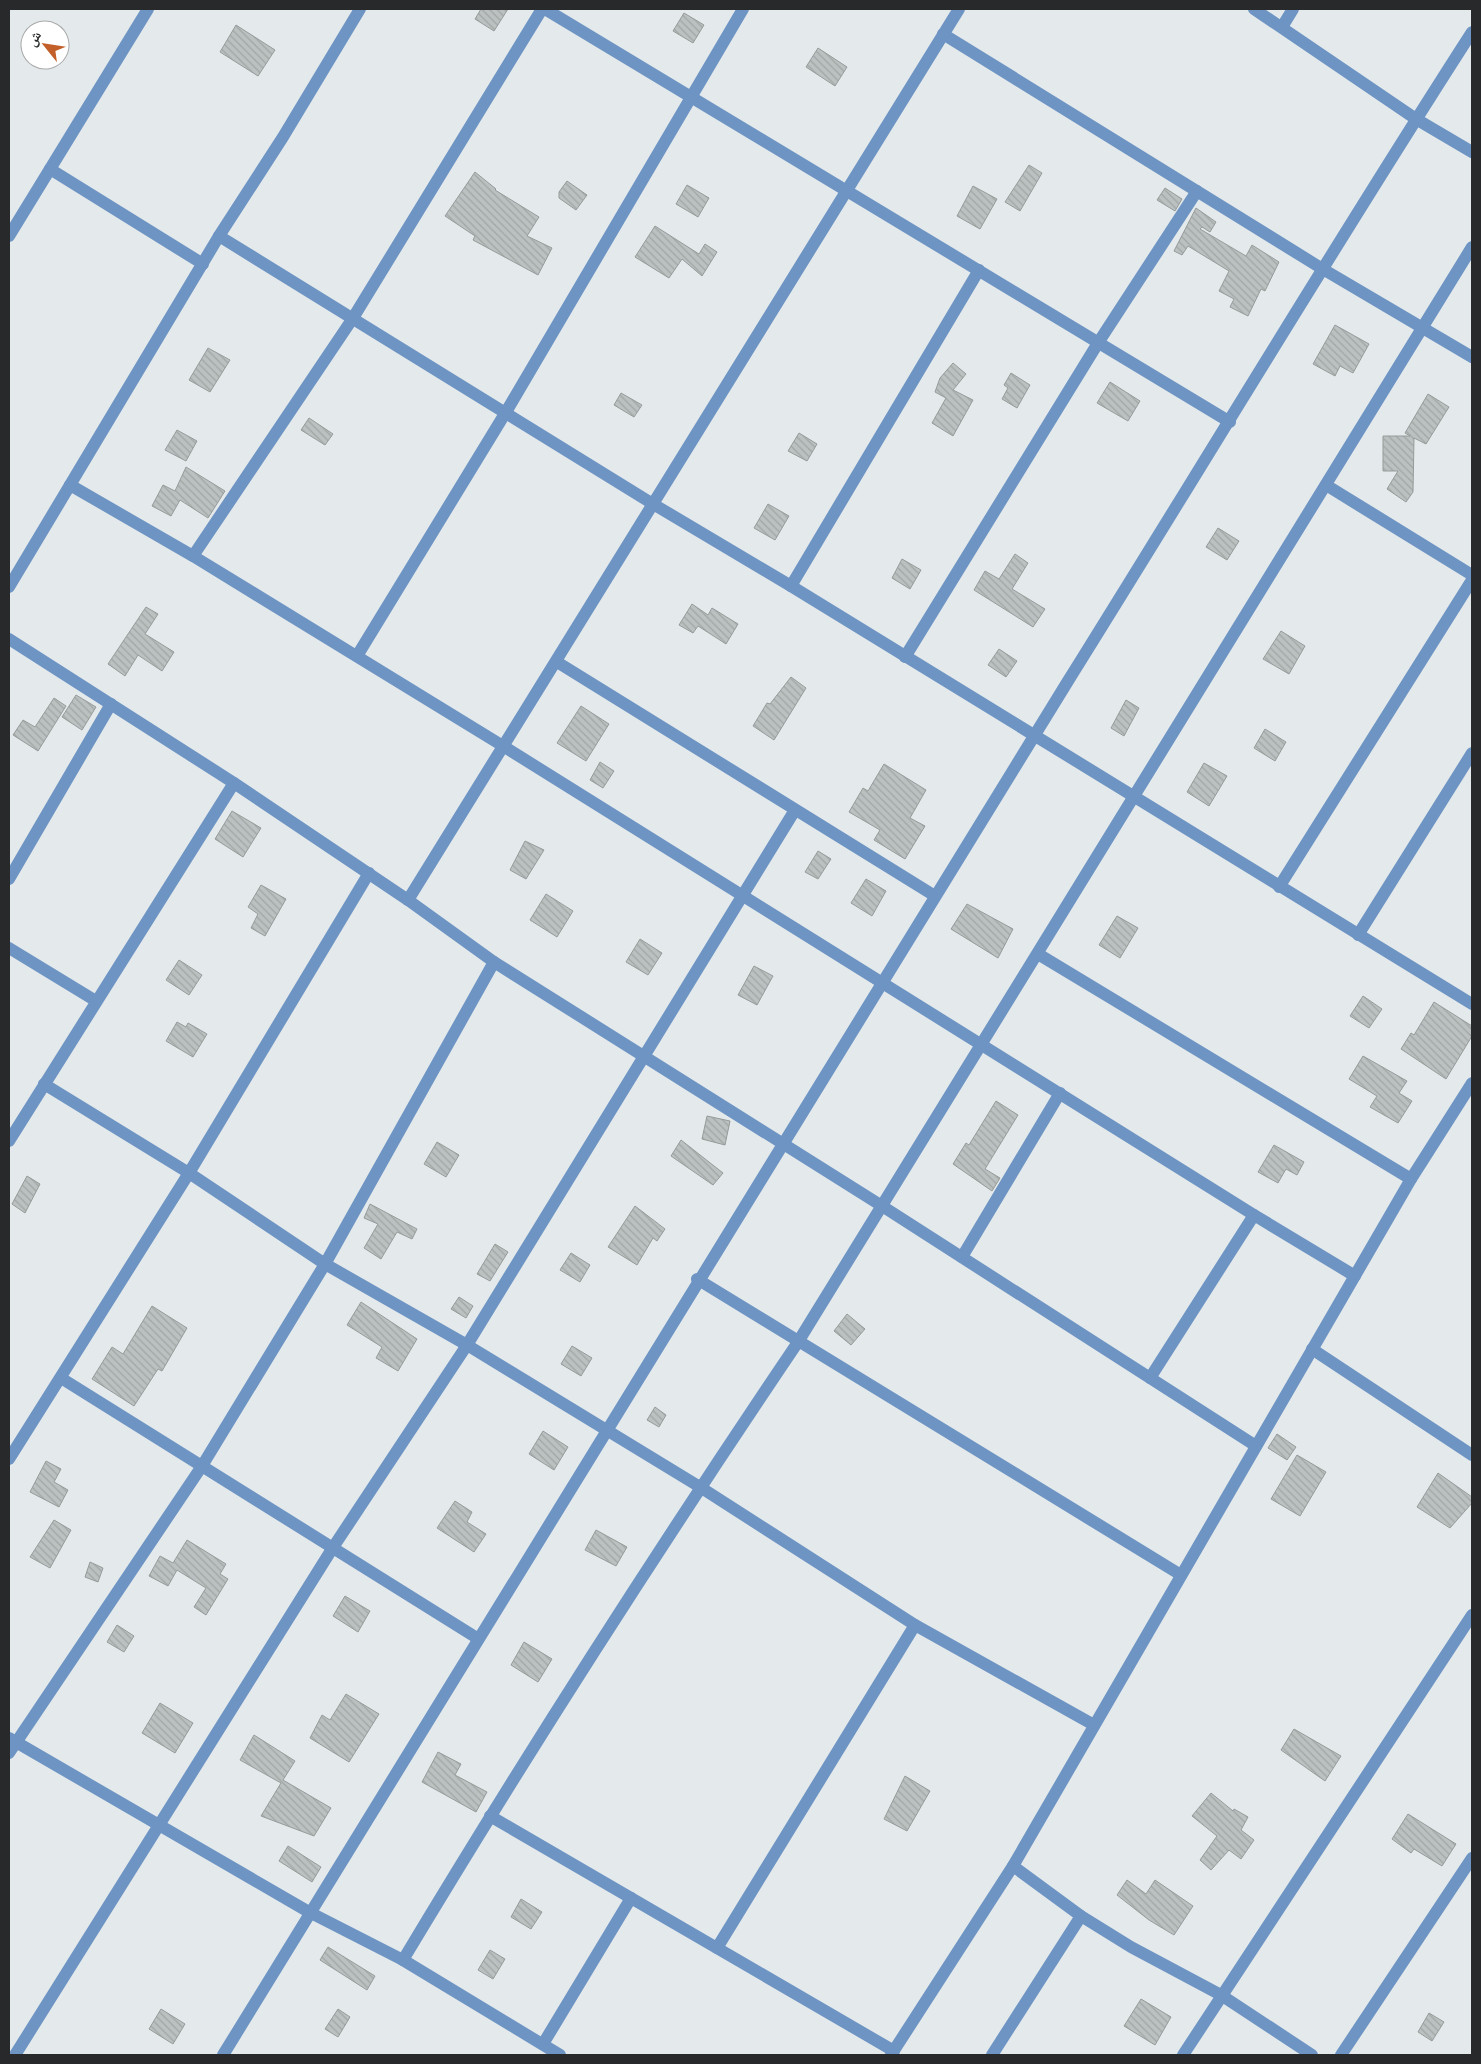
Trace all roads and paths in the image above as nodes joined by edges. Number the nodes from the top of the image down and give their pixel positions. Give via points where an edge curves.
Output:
1 (148, 9) edge
2 (360, 9) edge
3 (544, 9) edge
4 (743, 9) edge
5 (959, 9) edge
6 (1254, 9) edge
7 (1293, 9) edge
8 (1282, 26) junction
9 (1472, 32) edge
10 (943, 34) junction
11 (691, 96) junction
12 (1416, 120) junction
13 (1472, 152) edge
14 (50, 169) junction
15 (1196, 191) junction
16 (847, 192) junction
17 (10, 231) edge
18 (220, 236) junction
19 (1472, 247) edge
20 (203, 264) junction
21 (1321, 268) junction
22 (979, 270) junction
23 (353, 318) junction
24 (1423, 327) junction
25 (1098, 343) junction
26 (1472, 357) edge
27 (506, 412) junction
28 (1230, 422) junction
29 (1326, 484) junction
30 (70, 485) junction
31 (653, 504) junction
32 (193, 556) junction
33 (1472, 575) edge
34 (1472, 580) edge
35 (9, 586) edge
36 (791, 586) junction
37 (9, 640) edge
38 (357, 656) junction
39 (905, 657) junction
40 (557, 662) junction
41 (111, 704) junction
42 (1034, 736) junction
43 (503, 746) junction
44 (1472, 753) edge
45 (234, 783) junction
46 (1134, 798) junction
47 (795, 810) junction
48 (369, 873) junction
49 (9, 878) edge
50 (1279, 887) junction
51 (743, 895) junction
52 (935, 896) junction
53 (408, 900) junction
54 (1358, 935) junction
55 (9, 948) edge
56 (1038, 954) junction
57 (494, 962) junction
58 (882, 982) junction
59 (96, 1001) junction
60 (1472, 1004) edge
61 (981, 1044) junction
62 (646, 1056) junction
63 (1472, 1083) edge
64 (44, 1084) junction
65 (1060, 1093) junction
66 (9, 1140) edge
67 (781, 1142) junction
68 (189, 1173) junction
69 (1412, 1179) junction
70 (882, 1206) junction
71 (1254, 1215) junction
72 (962, 1257) junction
73 (325, 1264) junction
74 (1355, 1276) junction
75 (697, 1279) junction
76 (798, 1342) junction
77 (467, 1345) junction
78 (1312, 1349) junction
79 (61, 1378) junction
80 (1150, 1378) junction
81 (604, 1430) junction
82 (1256, 1446) junction
83 (1472, 1456) edge
84 (9, 1460) edge
85 (202, 1466) junction
86 (700, 1487) junction
87 (332, 1549) junction
88 (1181, 1575) junction
89 (1472, 1615) edge
90 (915, 1625) junction
91 (477, 1638) junction
92 (1094, 1725) junction
93 (11, 1745) edge
94 (490, 1816) junction
95 (161, 1826) junction
96 (1472, 1858) edge
97 (1013, 1866) junction
98 (631, 1898) junction
99 (309, 1912) junction
100 (1081, 1916) junction
101 (717, 1948) junction
102 (403, 1960) junction
103 (1221, 1995) junction
104 (543, 2044) junction
105 (893, 2053) edge
106 (16, 2055) edge
107 (223, 2055) edge
108 (560, 2055) edge
109 (992, 2055) edge
110 (1183, 2055) edge
111 (1312, 2055) edge
112 (1341, 2055) edge

1 - 14 street
2 - 18 street
3 - 11 street
3 - 23 street
4 - 11 street
5 - 10 street
6 - 8 street
7 - 8 street
8 - 12 street
9 - 12 street
10 - 15 street
10 - 16 street
11 - 16 street
11 - 27 street
12 - 13 street
12 - 21 street
14 - 17 street
14 - 20 street
15 - 21 street
15 - 25 street
16 - 22 street
16 - 31 street
18 - 20 street
18 - 23 street
19 - 24 street
20 - 30 street
21 - 24 street
21 - 28 street
22 - 25 street
22 - 36 street
23 - 27 street
23 - 32 street
24 - 26 street
24 - 29 street
25 - 28 street
25 - 39 street
27 - 31 street
27 - 38 street
28 - 42 street
29 - 33 street
29 - 46 street
30 - 32 street
30 - 35 street
31 - 36 street
31 - 40 street
32 - 38 street
34 - 50 street
36 - 39 street
37 - 41 street
38 - 43 street
39 - 42 street
40 - 43 street
40 - 47 street
41 - 45 street
41 - 49 street
42 - 46 street
42 - 52 street
43 - 51 street
43 - 53 street
44 - 54 street
45 - 48 street
45 - 59 street
46 - 50 street
46 - 56 street
47 - 51 street
47 - 52 street
48 - 53 street
48 - 68 street
50 - 54 street
51 - 58 street
51 - 62 street
52 - 58 street
53 - 57 street
54 - 60 street
55 - 59 street
56 - 61 street
56 - 69 street
57 - 62 street
57 - 73 street
58 - 61 street
58 - 67 street
59 - 64 street
61 - 65 street
61 - 70 street
62 - 67 street
62 - 77 street
63 - 69 street
64 - 66 street
64 - 68 street
65 - 71 street
65 - 72 street
67 - 70 street
67 - 75 street
68 - 73 street
68 - 79 street
69 - 74 street
70 - 72 street
70 - 76 street
71 - 74 street
71 - 80 street
72 - 80 street
73 - 77 street
73 - 85 street
74 - 78 street
75 - 76 street
75 - 81 street
76 - 86 street
76 - 88 street
77 - 81 street
77 - 87 street
78 - 82 street
78 - 83 street
79 - 84 street
79 - 85 street
80 - 82 street
81 - 86 street
81 - 91 street
82 - 88 street
85 - 87 street
85 - 93 street
86 - 90 street
86 - 94 street
87 - 91 street
87 - 95 street
88 - 92 street
89 - 103 street
90 - 92 street
90 - 101 street
91 - 99 street
92 - 97 street
93 - 95 street
94 - 98 street
94 - 102 street
95 - 99 street
95 - 106 street
96 - 112 street
97 - 100 street
97 - 105 street
98 - 101 street
98 - 104 street
99 - 102 street
99 - 107 street
100 - 103 street
100 - 109 street
101 - 105 street
102 - 104 street
103 - 110 street
103 - 111 street
104 - 108 street

